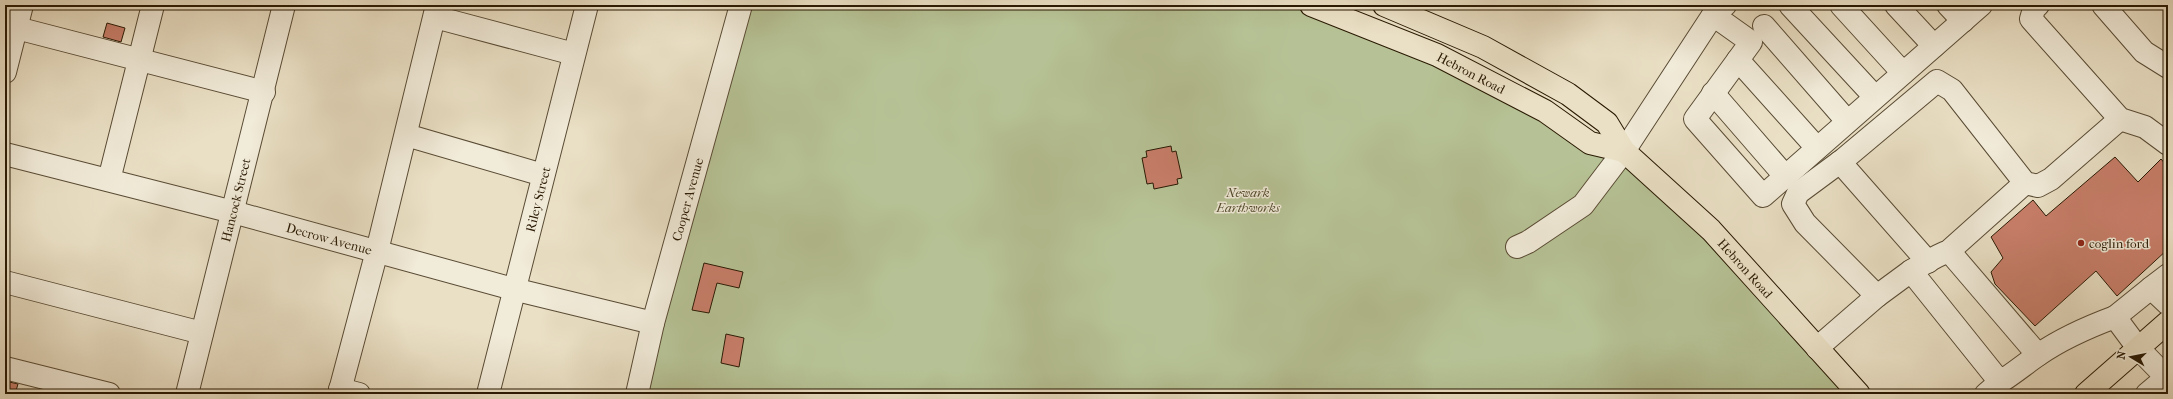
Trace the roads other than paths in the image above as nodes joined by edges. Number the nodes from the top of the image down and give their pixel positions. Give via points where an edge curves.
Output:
1 (22, 5) edge
2 (153, 5) edge
3 (284, 5) edge
4 (587, 5) edge
5 (741, 5) edge
6 (1312, 5) edge
7 (1384, 5) edge
8 (1780, 5) edge
9 (1790, 5) edge
10 (1841, 5) edge
11 (1896, 5) edge
12 (1948, 5) edge
13 (1981, 5) edge
14 (2038, 5) edge
15 (2103, 5) edge
16 (1719, 10) edge
17 (436, 11) edge
18 (1963, 21) junction
19 (10, 27) edge
20 (1757, 34) junction
21 (1934, 46) junction
22 (574, 54) junction
23 (139, 58) junction
24 (1738, 60) junction
25 (2168, 67) edge
26 (5, 72) edge
27 (1903, 73) junction
28 (264, 92) junction
29 (1713, 94) junction
30 (1875, 97) junction
31 (2120, 119) junction
32 (1847, 121) junction
33 (406, 136) junction
34 (2168, 144) edge
35 (1817, 148) junction
36 (1624, 151) junction
37 (5, 154) edge
38 (1840, 162) junction
39 (543, 175) junction
40 (1785, 176) junction
41 (109, 180) junction
42 (2025, 183) junction
43 (233, 212) junction
44 (1517, 247) dead end
45 (377, 251) junction
46 (1949, 251) junction
47 (1920, 267) junction
48 (2168, 275) edge
49 (5, 282) edge
50 (2151, 288) junction
51 (514, 289) junction
52 (1877, 296) junction
53 (2168, 304) edge
54 (2115, 317) junction
55 (2168, 322) edge
56 (653, 324) junction
57 (202, 333) junction
58 (1817, 348) junction
59 (2138, 348) junction
60 (2038, 355) junction
61 (5, 368) edge
62 (2167, 371) edge
63 (1993, 388) edge
64 (346, 392) edge
65 (109, 394) edge
66 (187, 394) edge
67 (488, 394) edge
68 (637, 394) edge
69 (1859, 394) edge
70 (2086, 394) edge
71 (2147, 394) edge

1 - 19 street
2 - 23 street
3 - 28 street, Hancock Street
4 - 22 street, Riley Street
5 - 56 street, Cooper Avenue
6 - 36 main road, Hebron Road via 1437,55 1545,110 1590,143
7 - 36 main road, Hebron Road via 1483,47 1568,94 1607,123
8 - 20 street
9 - 30 street
10 - 27 street
11 - 21 street
12 - 18 street
13 - 18 street
14 - 31 street via 2031,19
15 - 25 street via 2144,52
16 - 20 street
16 - 36 street
17 - 22 street
17 - 33 street
18 - 21 street
19 - 23 street
19 - 26 street
20 - 24 street
20 - 32 street
21 - 27 street
22 - 39 street, Riley Street
23 - 28 street
23 - 41 street
24 - 29 street
24 - 35 street
27 - 30 street
28 - 43 street, Hancock Street
29 - 40 street
29 - 40 street via 1694,119 1763,196
30 - 32 street
31 - 34 street via 2145,127
31 - 42 street via 2051,179 2038,186
32 - 35 street
33 - 39 street
33 - 45 street
35 - 40 street
36 - 44 street via 1583,205
36 - 58 main road, Hebron Road via 1710,230
37 - 41 street, Decrow Avenue
38 - 42 street via 1937,81 1952,90
38 - 47 street
38 - 52 street via 1798,193 1793,204 1805,223
39 - 51 street, Riley Street
41 - 43 street, Decrow Avenue
42 - 46 street
43 - 45 street, Decrow Avenue
43 - 57 street, Hancock Street
45 - 51 street, Decrow Avenue
45 - 64 street
46 - 47 street
46 - 60 street
47 - 52 street
47 - 63 street
48 - 50 street
49 - 57 street
50 - 53 street
50 - 54 street
51 - 56 street, Decrow Avenue
51 - 67 street, Riley Street
52 - 58 street
54 - 59 street
54 - 60 street via 2091,326
55 - 59 main road
56 - 68 street, Cooper Avenue
57 - 66 street, Hancock Street
58 - 69 main road, Hebron Road
59 - 62 street
59 - 70 main road
60 - 63 street
61 - 65 street
62 - 71 street

